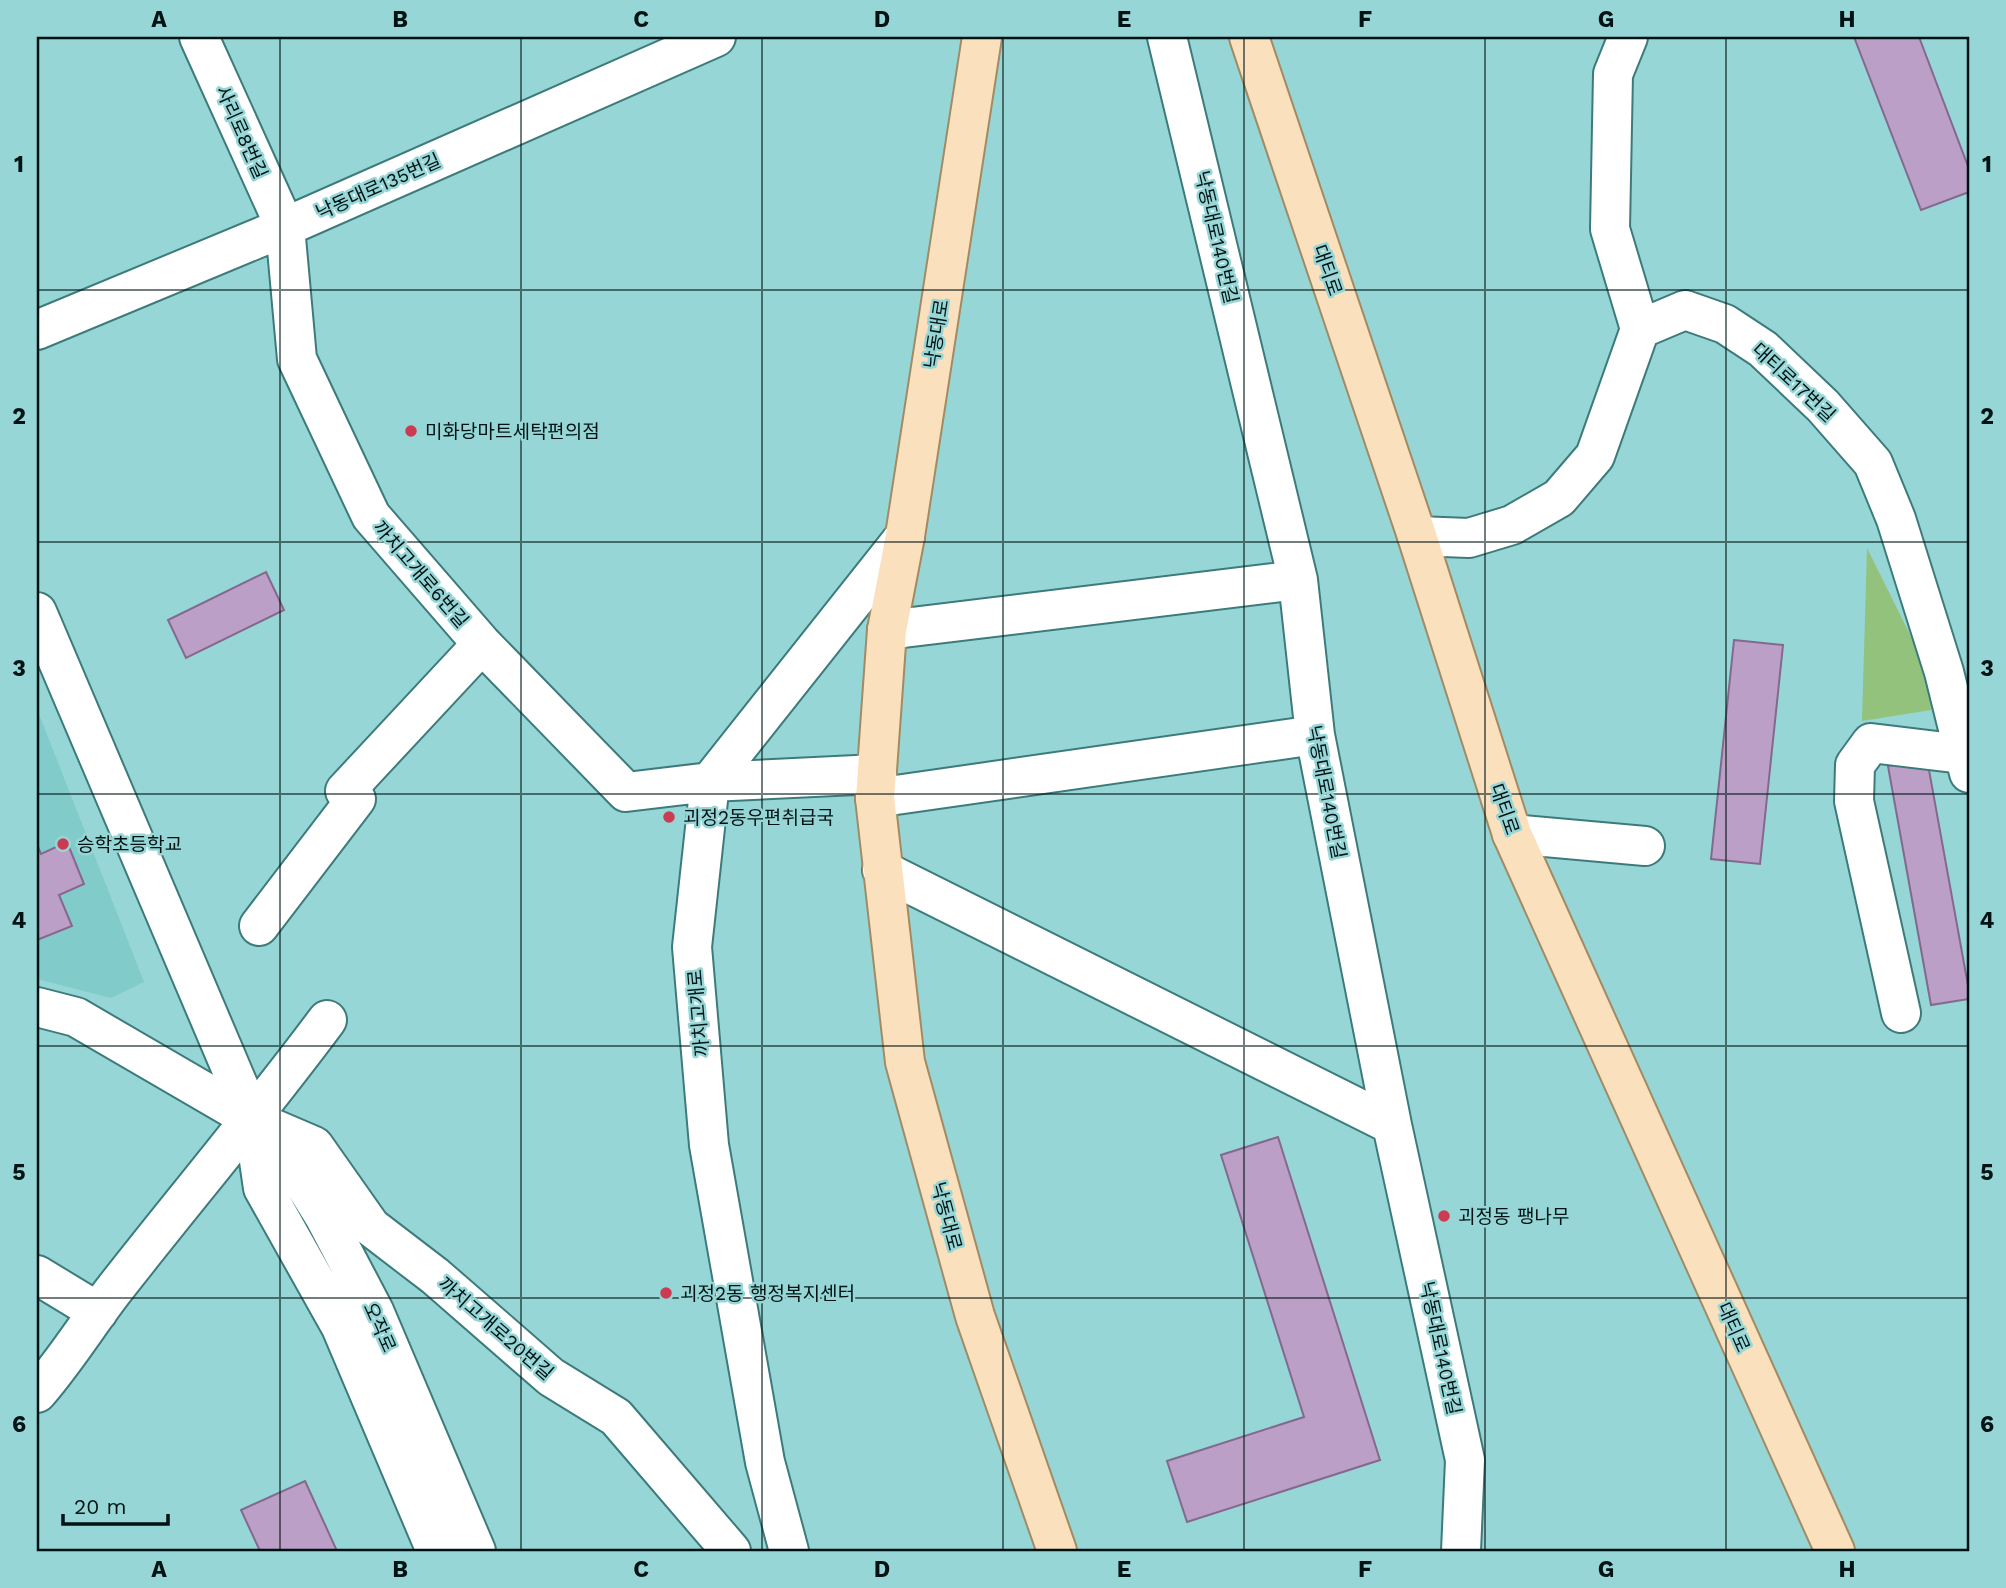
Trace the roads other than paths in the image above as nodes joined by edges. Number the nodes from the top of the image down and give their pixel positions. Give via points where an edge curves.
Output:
1 (199, 37) edge
2 (716, 37) edge
3 (982, 37) edge
4 (1167, 37) edge
5 (1250, 37) edge
6 (1628, 37) edge
7 (285, 227) junction
8 (1640, 329) junction
9 (37, 330) edge
10 (905, 536) junction
11 (1417, 536) junction
12 (1298, 580) junction
13 (37, 612) edge
14 (887, 630) junction
15 (482, 644) junction
16 (1315, 735) junction
17 (1966, 764) edge
18 (710, 782) junction
19 (876, 786) junction
20 (1512, 834) junction
21 (1646, 846) dead end
22 (882, 870) junction
23 (259, 926) dead end
24 (37, 1007) edge
25 (1901, 1013) dead end
26 (327, 1020) dead end
27 (253, 1120) junction
28 (1392, 1125) junction
29 (37, 1275) edge
30 (97, 1312) junction
31 (37, 1393) edge
32 (436, 1551) edge
33 (476, 1551) edge
34 (730, 1551) edge
35 (789, 1551) edge
36 (1057, 1551) edge
37 (1461, 1551) edge
38 (1836, 1551) edge

1 - 7 street, 사리로8번길
2 - 7 street, 낙동대로135번길
3 - 10 main road, 낙동대로
4 - 12 street, 낙동대로140번길
5 - 11 main road, 대티로
6 - 8 street via 1613,74 1610,229
7 - 9 street, 낙동대로135번길
7 - 15 street, 까치고개로6번길 via 298,359 371,516
8 - 11 street via 1595,456 1559,498 1512,525 1469,538
8 - 17 street, 대티로17번길 via 1685,310 1725,324 1763,349 1873,463 1896,519 1944,672
10 - 14 main road, 낙동대로
10 - 18 street
11 - 20 main road, 대티로
12 - 14 street
12 - 16 street, 낙동대로140번길
13 - 27 street
14 - 19 main road, 낙동대로
15 - 18 street, 까치고개로6번길 via 626,792
15 - 23 street via 345,791 356,799
16 - 19 street
16 - 28 street, 낙동대로140번길
17 - 25 street via 1871,743 1854,765 1854,801
18 - 19 street
18 - 35 street, 까치고개로 via 692,947 709,1145 765,1462
19 - 22 main road, 낙동대로
20 - 21 street
20 - 38 main road, 대티로
22 - 28 street
22 - 36 main road, 낙동대로 via 905,1062 975,1316
24 - 27 street, 오작로 via 76,1017
26 - 27 street
27 - 30 street
27 - 32 street, 오작로 via 263,1188 341,1327
27 - 33 street, 오작로 via 288,1158 374,1311
27 - 34 street, 까치고개로20번길 via 314,1146 371,1227 551,1377 616,1417
28 - 37 street, 낙동대로140번길 via 1465,1460
29 - 30 street
30 - 31 street

